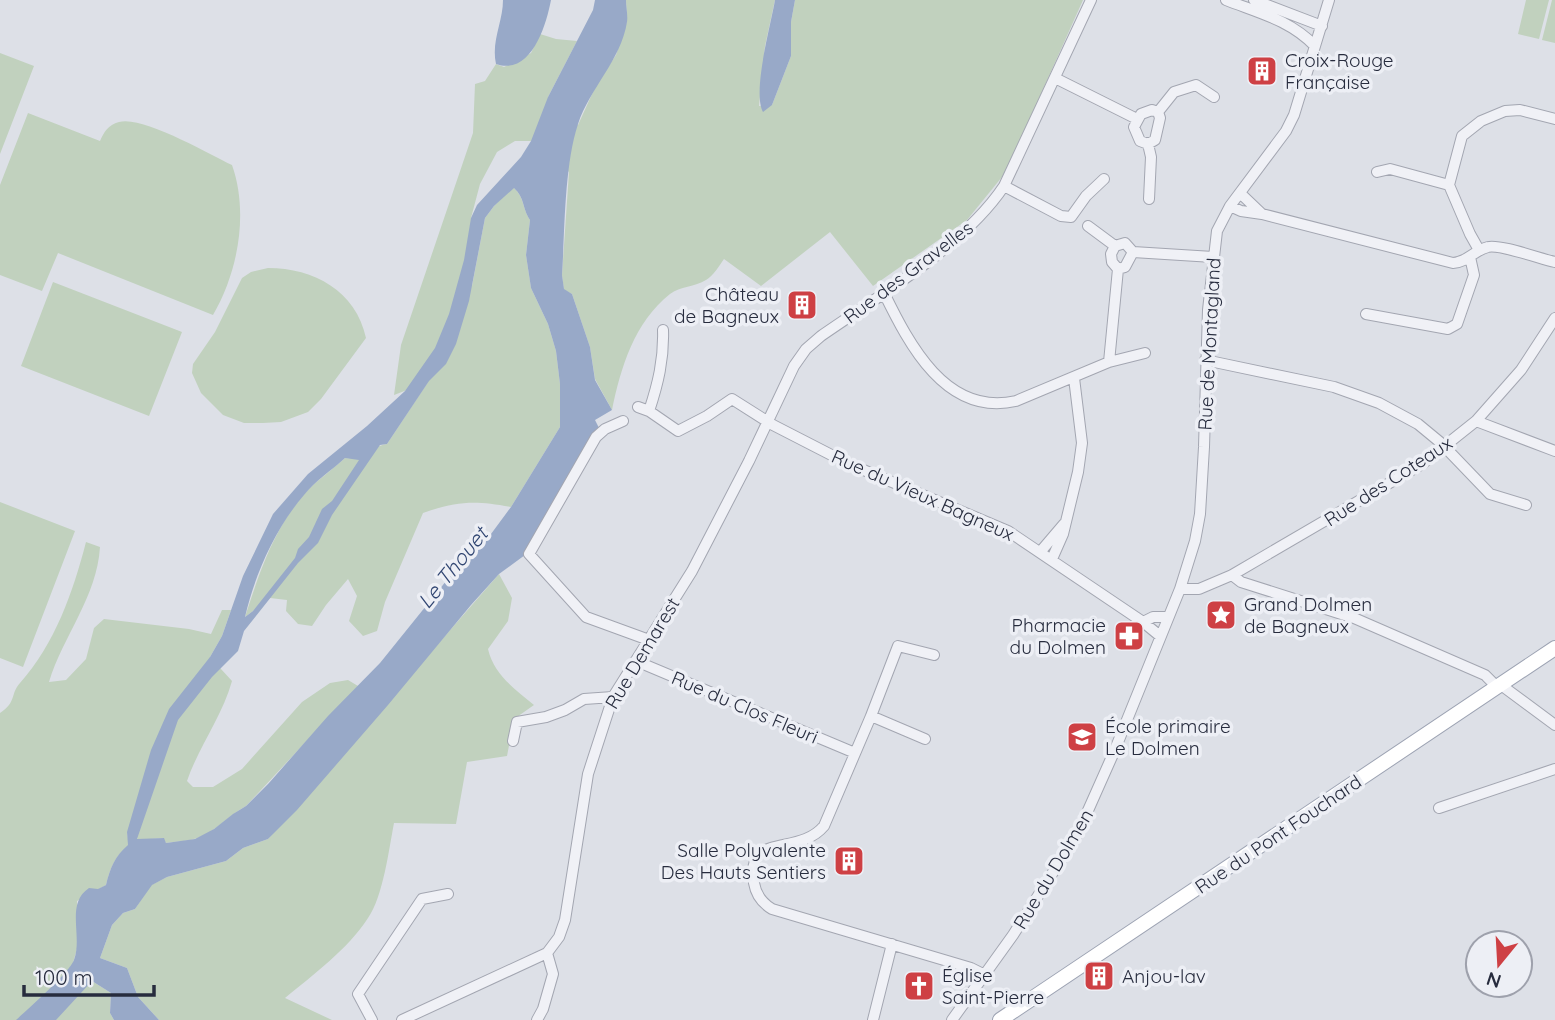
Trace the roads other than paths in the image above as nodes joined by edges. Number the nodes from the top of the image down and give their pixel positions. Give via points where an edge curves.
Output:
1 (1091, 0) edge
2 (1226, 0) edge
3 (1254, 0) edge
4 (1329, 0) edge
5 (1289, 25) junction
6 (1320, 30) junction
7 (1315, 46) junction
8 (1055, 78) junction
9 (1214, 97) dead end
10 (1158, 112) junction
11 (1137, 119) junction
12 (1555, 119) edge
13 (1148, 144) junction
14 (1377, 172) dead end
15 (1104, 180) dead end
16 (1449, 185) junction
17 (1004, 186) junction
18 (1240, 192) junction
19 (1149, 199) dead end
20 (1230, 206) junction
21 (1262, 214) junction
22 (1088, 226) dead end
23 (1115, 246) junction
24 (1479, 250) junction
25 (1133, 252) junction
26 (1213, 257) junction
27 (1470, 257) junction
28 (1555, 262) edge
29 (1118, 269) junction
30 (884, 293) junction
31 (1366, 314) dead end
32 (1555, 318) edge
33 (663, 330) dead end
34 (1145, 353) dead end
35 (1205, 360) junction
36 (1109, 362) junction
37 (1074, 378) junction
38 (623, 421) dead end
39 (769, 421) junction
40 (1476, 421) junction
41 (1445, 446) junction
42 (1555, 451) edge
43 (1527, 505) dead end
44 (1066, 521) junction
45 (1041, 551) junction
46 (1052, 559) junction
47 (1232, 575) junction
48 (1180, 589) junction
49 (1168, 617) junction
50 (1143, 622) junction
51 (1160, 636) junction
52 (649, 640) junction
53 (1555, 648) edge
54 (934, 654) dead end
55 (636, 661) junction
56 (1499, 686) junction
57 (613, 697) junction
58 (871, 716) junction
59 (1555, 725) edge
60 (925, 739) dead end
61 (513, 741) dead end
62 (855, 753) junction
63 (1555, 769) edge
64 (1439, 808) dead end
65 (448, 894) dead end
66 (892, 944) junction
67 (547, 953) junction
68 (985, 975) junction
69 (372, 1020) edge
70 (402, 1020) edge
71 (537, 1020) edge
72 (873, 1020) edge
73 (951, 1020) edge
74 (1000, 1020) edge

1 - 8 street, Rue des Gravelles
2 - 5 street
3 - 6 street
4 - 6 street, Rue de Montagland
5 - 6 street
5 - 7 street
6 - 7 street, Rue de Montagland
7 - 18 street, Rue de Montagland via 1286,131
8 - 11 street
8 - 17 street, Rue des Gravelles
9 - 10 street via 1196,85 1174,92
10 - 11 street via 1152,110
10 - 13 street via 1155,140
11 - 13 street via 1135,135
12 - 16 street via 1520,110 1481,121 1462,136
13 - 19 street
14 - 16 street via 1390,169
15 - 17 street via 1071,217
16 - 24 street
17 - 30 street, Rue des Gravelles via 971,226
18 - 20 street, Rue de Montagland
18 - 21 street
20 - 21 street
20 - 26 street, Rue de Montagland via 1217,231
21 - 27 street via 1453,263
22 - 23 street
23 - 25 street via 1125,243
23 - 29 street via 1112,262
24 - 27 street
24 - 28 street via 1492,246
25 - 26 street
25 - 29 street via 1125,267
26 - 35 street, Rue de Montagland
27 - 31 street via 1474,275 1457,324 1448,329
29 - 36 street
30 - 37 street via 915,349 946,385 962,394 1001,404
30 - 39 street, Rue des Gravelles via 806,349
32 - 40 street, Rue des Coteaux via 1521,370
33 - 39 street, Rue du Vieux Bagneux via 660,373 643,409 678,431 733,399
34 - 36 street
35 - 41 street via 1322,384 1379,403 1418,424
35 - 48 street, Rue de Montagland via 1200,514
36 - 37 street
37 - 44 street via 1082,443
38 - 52 street via 596,437 529,554 586,617
39 - 45 street, Rue du Vieux Bagneux via 847,463 999,526
39 - 52 street, Rue Demarest via 691,571
40 - 41 street, Rue des Coteaux
40 - 42 street
41 - 43 street via 1490,494
41 - 47 street, Rue des Coteaux via 1378,491
44 - 45 street
44 - 46 street
45 - 46 street, Rue du Vieux Bagneux
46 - 50 street, Rue du Vieux Bagneux
47 - 48 street, Rue des Coteaux via 1199,589
47 - 56 street via 1241,582 1354,618
48 - 49 street, Rue du Dolmen
49 - 50 street
49 - 51 street, Rue du Dolmen
50 - 51 street, Rue du Vieux Bagneux
51 - 68 street, Rue du Dolmen via 1078,833
52 - 55 street, Rue Demarest
53 - 56 main road, Rue du Pont Fouchard
54 - 58 street via 898,646
55 - 57 street, Rue Demarest
55 - 62 street, Rue du Clos Fleuri
56 - 59 street
56 - 74 main road, Rue du Pont Fouchard
57 - 61 street via 584,699 556,713 517,722
57 - 67 street, Rue Demarest via 588,774 565,920
58 - 60 street
58 - 62 street
62 - 66 street via 824,826 811,839 757,854 755,887 760,900 772,909
63 - 64 street
65 - 69 street via 422,899 358,994
66 - 68 street
66 - 72 street
67 - 70 street
67 - 71 street via 553,974
68 - 73 street, Rue du Dolmen

